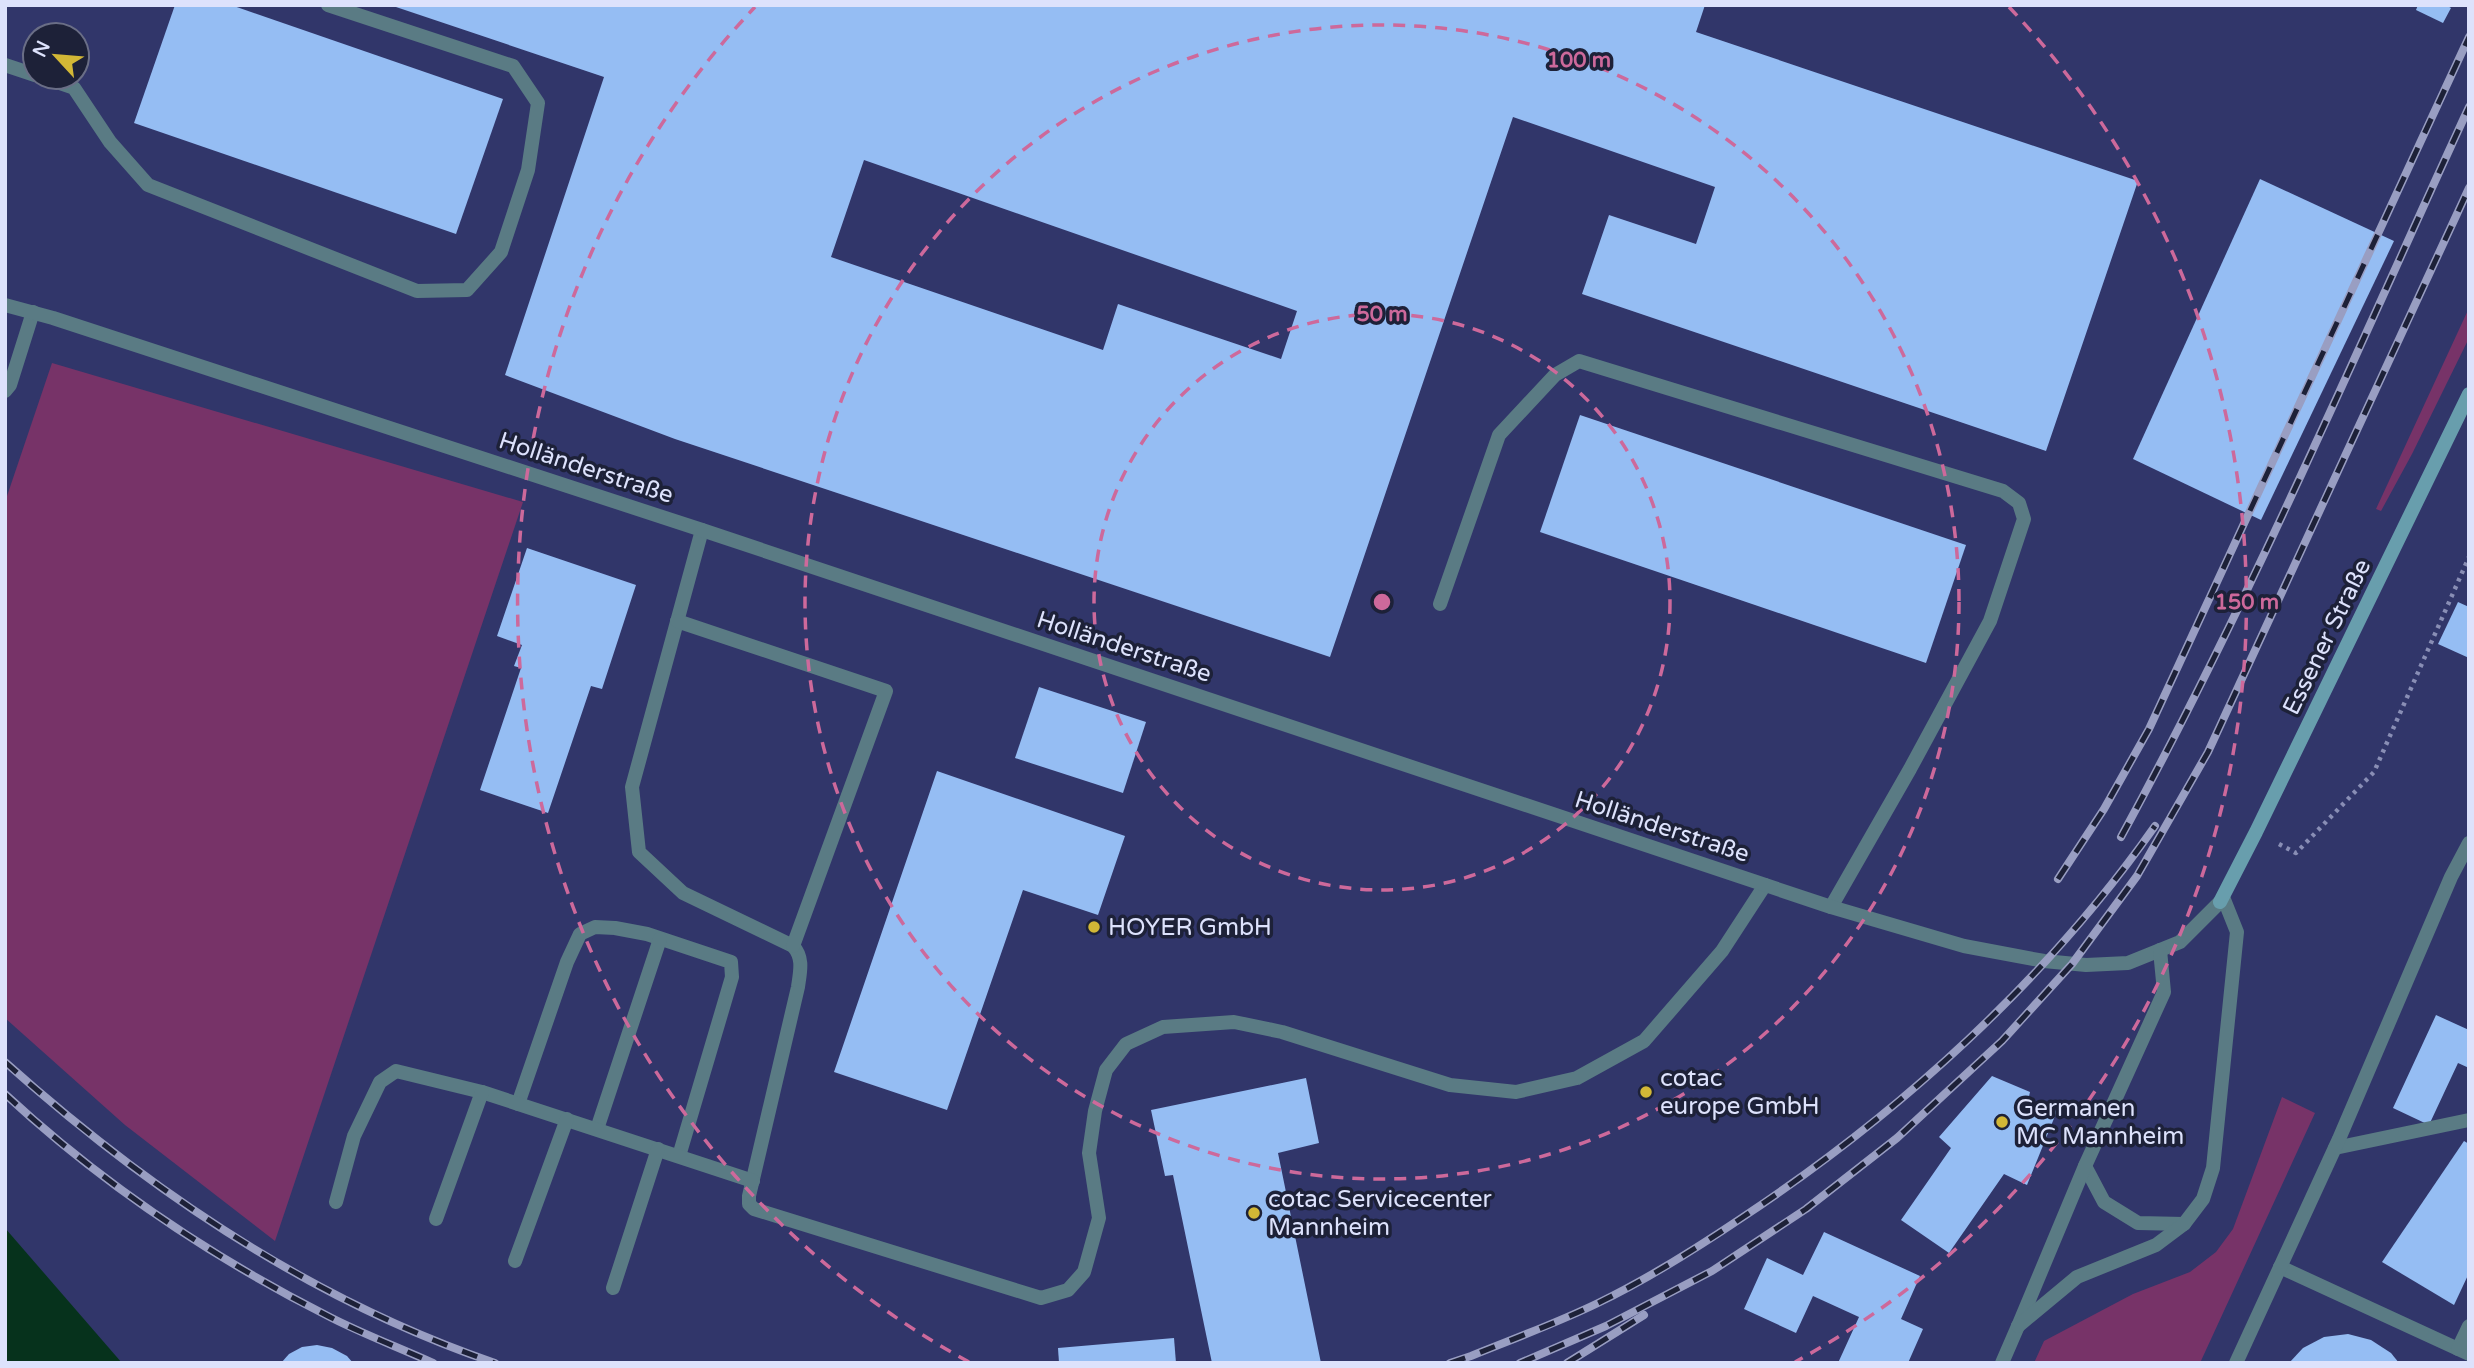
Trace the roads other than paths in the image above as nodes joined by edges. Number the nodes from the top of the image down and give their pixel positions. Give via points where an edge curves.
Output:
1 (328, 5) edge
2 (76, 91) edge
3 (5, 304) edge
4 (33, 312) junction
5 (5, 391) edge
6 (2469, 394) edge
7 (702, 530) junction
8 (1440, 604) dead end
9 (677, 621) junction
10 (2469, 843) edge
11 (1765, 885) junction
12 (2222, 900) junction
13 (1832, 907) junction
14 (660, 939) junction
15 (793, 946) junction
16 (2160, 950) junction
17 (482, 1093) junction
18 (518, 1104) junction
19 (567, 1119) junction
20 (2469, 1121) edge
21 (597, 1129) junction
22 (2335, 1148) junction
23 (658, 1149) junction
24 (679, 1156) junction
25 (2085, 1166) junction
26 (753, 1181) junction
27 (336, 1202) dead end
28 (436, 1219) dead end
29 (2184, 1224) junction
30 (515, 1261) dead end
31 (2280, 1266) junction
32 (613, 1288) dead end
33 (2018, 1326) junction
34 (2469, 1326) edge
35 (2463, 1352) edge
36 (2002, 1363) edge
37 (2236, 1363) edge

1 - 2 street via 513,66 538,103 528,170 501,252 467,290 417,291 148,185 110,142
3 - 4 street, Holländerstraße
4 - 5 street
4 - 7 street, Holländerstraße
6 - 12 street, Essener Straße
7 - 9 street
7 - 11 street, Holländerstraße
8 - 13 street via 1499,435 1555,375 1579,361 2003,491 2019,503 2024,519 1990,621
9 - 15 street via 632,786 639,852 682,893
9 - 15 street via 886,691
10 - 22 street
11 - 13 street, Holländerstraße
11 - 26 street via 1722,951 1644,1041 1577,1078 1516,1092 1450,1085 1282,1031 1234,1021 1163,1027 1126,1044 1106,1070 1095,1111 1089,1153 1099,1218 1084,1272 1068,1290 1041,1298 754,1209 749,1204
12 - 16 street, Holländerstraße via 2180,942
12 - 29 street via 2237,932 2213,1168 2203,1199
13 - 16 street, Holländerstraße via 1964,946 2044,961 2128,963
14 - 18 street via 615,928 595,927 580,934
14 - 21 street
14 - 24 street via 731,962 732,970
15 - 26 street via 801,961 798,987
16 - 25 street via 2164,992
17 - 18 street
17 - 27 street via 396,1071 380,1082 354,1136
17 - 28 street
18 - 19 street
19 - 21 street
19 - 30 street
20 - 22 street
21 - 23 street
22 - 31 street
23 - 24 street
23 - 32 street
24 - 26 street
25 - 29 street via 2104,1202 2138,1223
25 - 33 street
29 - 33 street via 2156,1245 2077,1277
31 - 35 street
31 - 37 street
33 - 36 street
34 - 35 street

